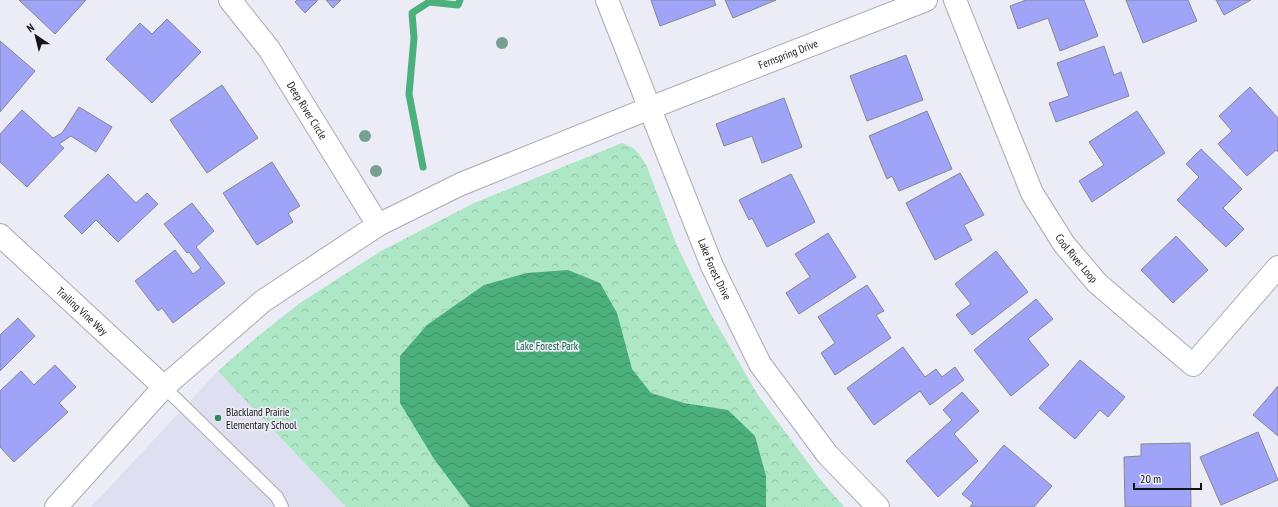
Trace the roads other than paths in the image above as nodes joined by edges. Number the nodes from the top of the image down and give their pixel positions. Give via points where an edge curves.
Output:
1 (230, 0) edge
2 (607, 0) edge
3 (926, 0) edge
4 (955, 0) edge
5 (650, 108) junction
6 (378, 225) junction
7 (0, 235) edge
8 (1278, 267) edge
9 (164, 387) junction
10 (56, 507) edge
11 (282, 507) edge
12 (878, 507) edge

1 - 6 street, Deep River Circle via 269,49
2 - 5 street, Lake Forest Drive
3 - 5 street, Fernspring Drive
4 - 8 street, Cool River Loop via 1032,193 1064,244 1097,284 1193,365
5 - 6 street, Fernspring Drive via 461,184
5 - 12 street, Lake Forest Drive via 712,266 760,364 827,454
6 - 9 street, Fernspring Drive via 263,301
7 - 9 street, Trailing Vine Way
9 - 10 street, Fernspring Drive
9 - 11 lane via 277,497

